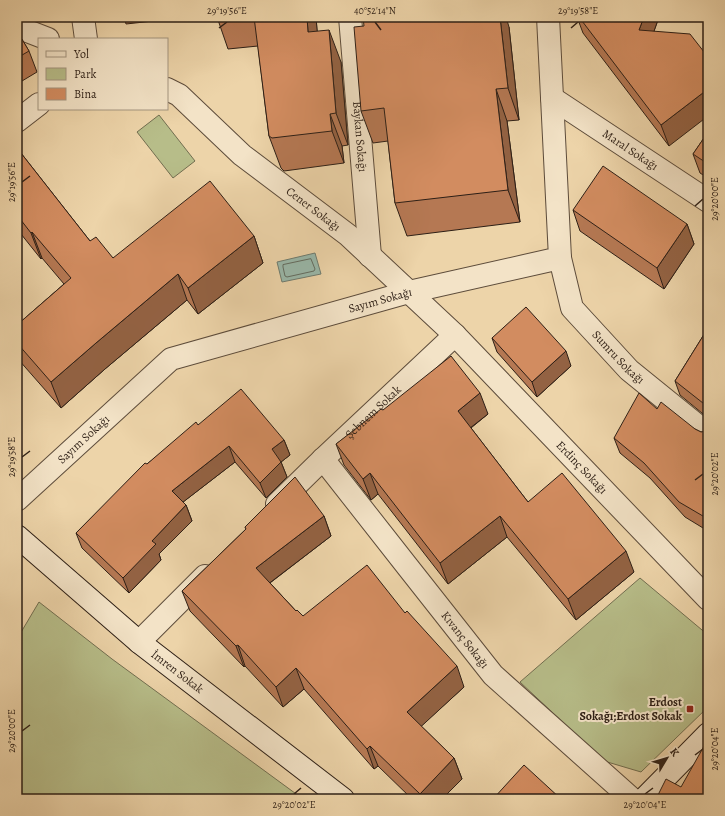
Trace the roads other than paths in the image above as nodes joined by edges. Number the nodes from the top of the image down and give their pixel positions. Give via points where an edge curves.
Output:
1 (83, 17) edge
2 (350, 17) edge
3 (548, 17) edge
4 (17, 27) edge
5 (45, 38) edge
6 (86, 38) edge
7 (168, 90) edge
8 (552, 98) junction
9 (38, 105) edge
10 (17, 121) edge
11 (708, 201) edge
12 (370, 256) junction
13 (560, 258) junction
14 (409, 292) junction
15 (455, 335) junction
16 (708, 434) edge
17 (323, 458) junction
18 (17, 500) edge
19 (262, 520) edge
20 (17, 536) edge
21 (217, 564) edge
22 (708, 599) edge
23 (139, 642) junction
24 (708, 734) edge
25 (343, 799) edge
26 (632, 799) edge
27 (644, 799) edge

1 - 6 street
2 - 12 street, Baykan Sokağı
3 - 8 street
4 - 5 street
7 - 12 street, Cener Sokağı via 179,95 242,155 348,235
8 - 11 street, Maral Sokağı
8 - 13 street
9 - 10 street
12 - 14 street, Cener Sokağı
13 - 14 street, Sayım Sokağı
13 - 16 street, Sumru Sokağı via 572,308 629,370
14 - 15 street, Cener Sokağı
14 - 18 street, Sayım Sokağı via 171,359
15 - 17 street, Şebnem Sokak
15 - 22 street, Erdinç Sokağı
17 - 19 street, Şebnem Sokak
17 - 26 street, Kıvanç Sokağı via 493,675
20 - 23 street, İmren Sokak
21 - 23 street
23 - 25 street, İmren Sokak
24 - 27 street

